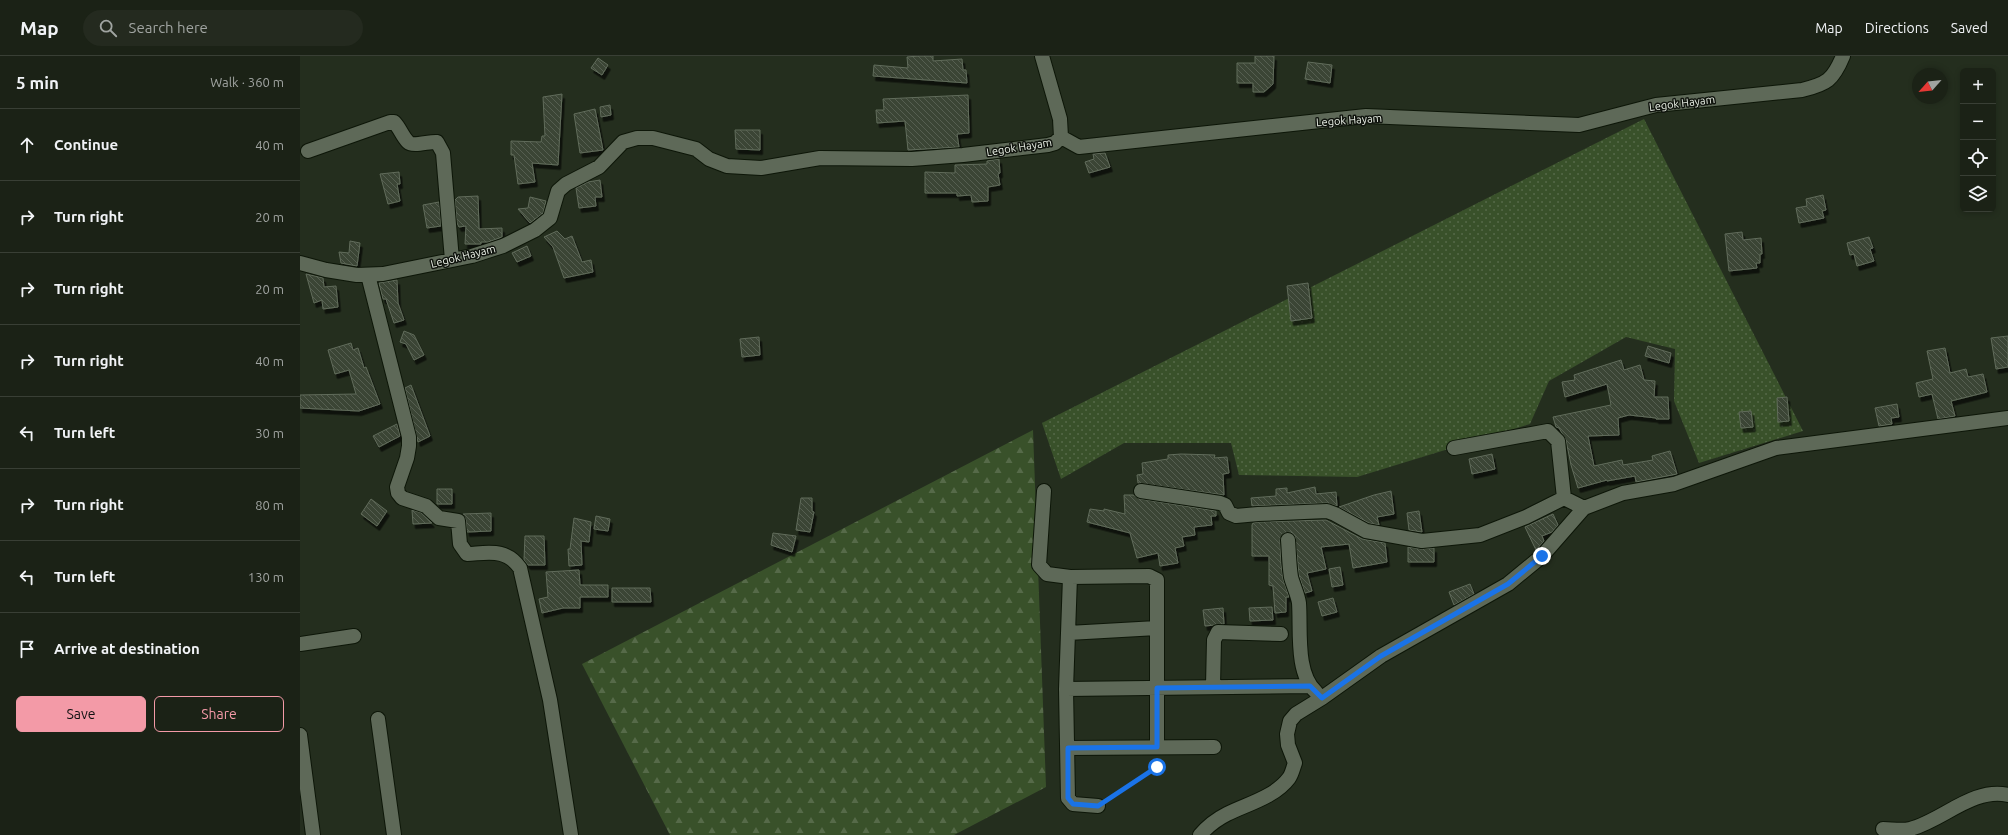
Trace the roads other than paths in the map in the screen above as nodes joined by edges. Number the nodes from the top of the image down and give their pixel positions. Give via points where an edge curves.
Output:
1 (1042, 56) edge
2 (1843, 56) edge
3 (1062, 137) junction
4 (308, 151) dead end
5 (452, 260) junction
6 (300, 264) edge
7 (368, 275) junction
8 (2008, 418) edge
9 (1454, 448) dead end
10 (1044, 491) dead end
11 (1141, 491) dead end
12 (1564, 498) junction
13 (1584, 508) junction
14 (1288, 540) dead end
15 (1070, 577) junction
16 (1157, 628) junction
17 (1068, 633) junction
18 (1281, 634) dead end
19 (354, 636) dead end
20 (300, 644) edge
21 (1213, 686) junction
22 (1310, 686) junction
23 (1157, 688) junction
24 (1066, 689) junction
25 (1322, 698) junction
26 (378, 719) dead end
27 (300, 735) edge
28 (1157, 747) junction
29 (1214, 747) dead end
30 (1068, 748) junction
31 (2008, 795) edge
32 (1098, 806) road end
33 (1883, 829) dead end
34 (313, 835) edge
35 (394, 835) edge
36 (571, 835) edge
37 (1200, 835) edge

1 - 3 street via 1060,119
2 - 3 street, Legok Hayam via 1836,74 1820,86 1656,105 1579,125 1366,116 1079,147
3 - 5 street, Legok Hayam via 1048,145 963,155 912,159 820,158 761,168 727,166 709,159 696,149 653,138 636,138 623,142 599,167 558,191 550,218 535,230 503,246
4 - 5 street via 390,122 397,125 411,144 437,142 443,153
5 - 7 street, Legok Hayam
6 - 7 street, Legok Hayam
7 - 36 street via 410,446 397,487 398,493 402,498 426,506 439,518 458,521 460,544 467,554 505,553 513,558 520,568 550,700
8 - 13 street via 1776,448 1674,484 1623,493
9 - 12 street via 1548,431 1558,441
10 - 15 street via 1039,565 1046,574
11 - 12 street via 1220,503 1225,505 1229,513 1236,516 1327,511 1366,531 1422,541 1480,535 1526,517
12 - 13 street
13 - 25 street via 1542,556 1508,584 1381,656
14 - 22 street via 1291,577 1299,602 1298,627 1304,668
15 - 16 street via 1149,576 1157,580
15 - 17 street
16 - 17 street
16 - 23 street
17 - 24 street
18 - 21 street via 1222,632 1215,635
19 - 20 street
21 - 22 street
21 - 23 street
22 - 25 street
23 - 24 street
23 - 28 street
24 - 30 street
25 - 37 street via 1296,714 1290,721 1288,745 1295,763 1289,778 1278,789 1226,815
26 - 35 street
27 - 34 street
28 - 29 street
28 - 30 street
30 - 32 street via 1068,798 1073,804
31 - 33 street via 1973,798 1909,830

